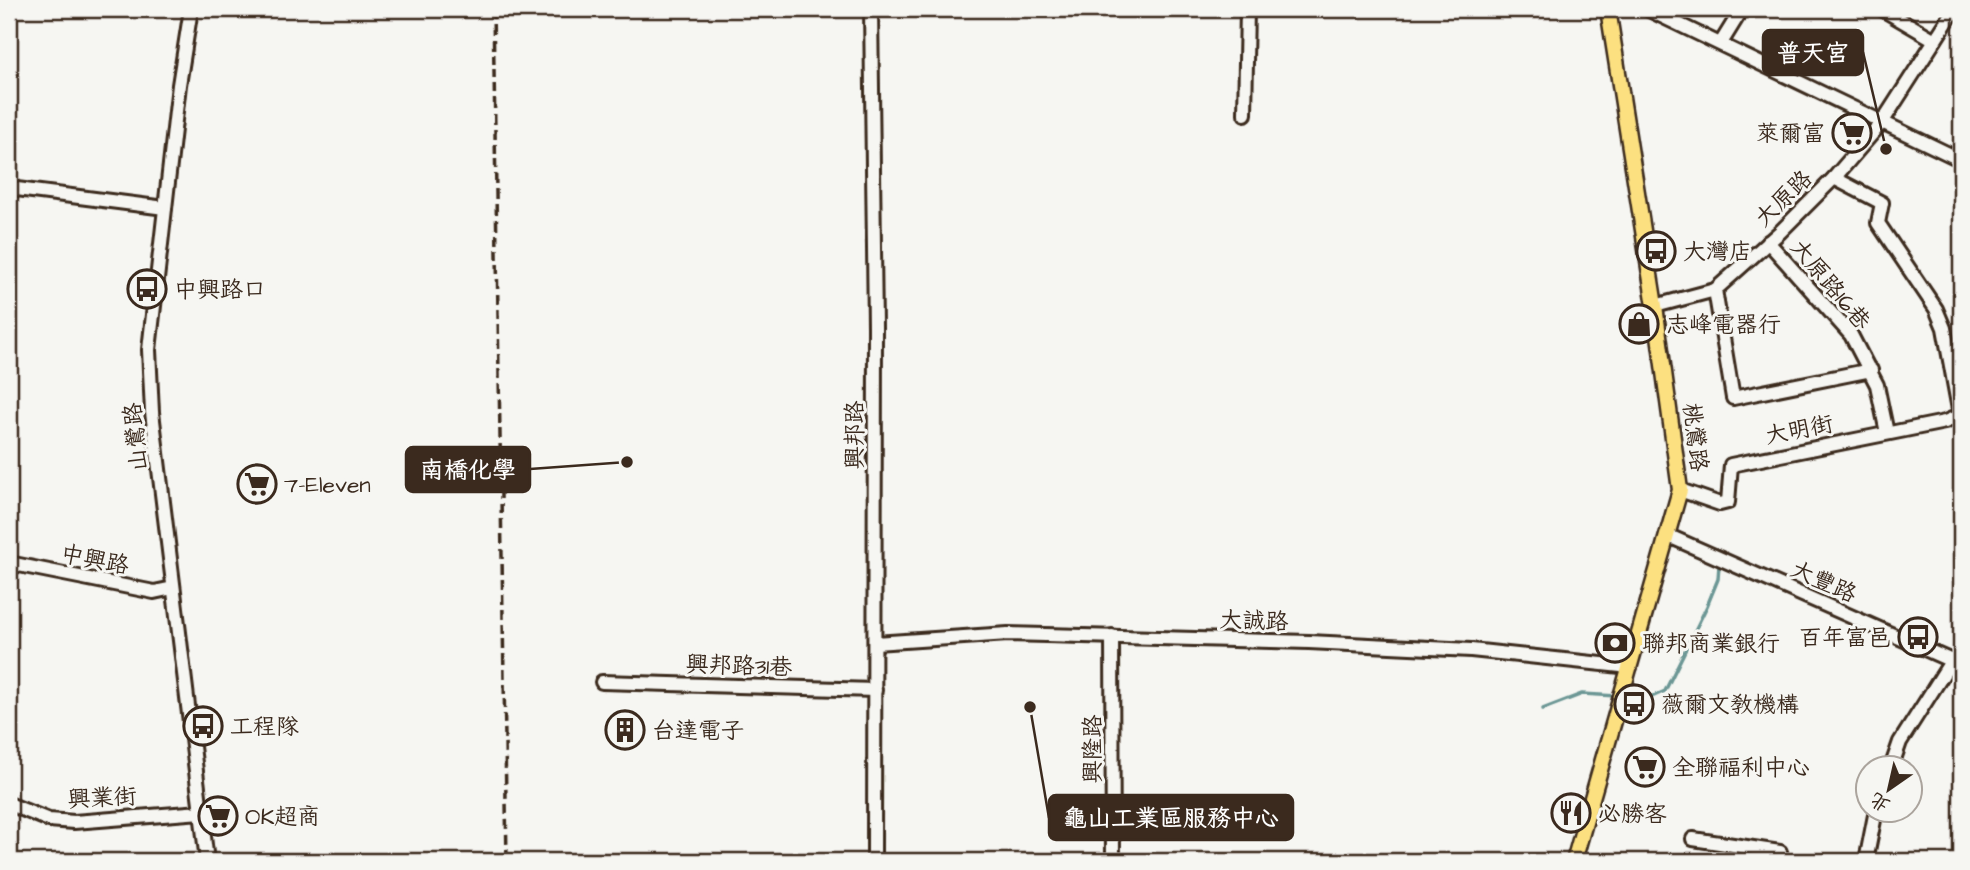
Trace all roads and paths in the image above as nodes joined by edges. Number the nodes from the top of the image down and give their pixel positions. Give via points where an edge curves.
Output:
1 (191, 9) edge
2 (871, 9) edge
3 (1247, 9) edge
4 (1608, 9) edge
5 (1647, 9) edge
6 (1742, 9) edge
7 (1882, 9) edge
8 (1955, 9) edge
9 (1935, 40) junction
10 (1721, 43) junction
11 (1245, 114) dead end
12 (1882, 121) junction
13 (1961, 160) edge
14 (1834, 178) junction
15 (9, 188) edge
16 (165, 208) junction
17 (1768, 242) junction
18 (1714, 290) junction
19 (1655, 306) junction
20 (1871, 370) junction
21 (1961, 415) edge
22 (1887, 433) junction
23 (1680, 490) junction
24 (1669, 536) junction
25 (9, 563) edge
26 (173, 588) junction
27 (1112, 636) junction
28 (875, 643) junction
29 (1957, 662) edge
30 (1630, 667) junction
31 (602, 681) dead end
32 (875, 690) junction
33 (1896, 754) edge
34 (9, 804) edge
35 (201, 811) junction
36 (1873, 824) edge
37 (1693, 839) dead end
38 (207, 861) edge
39 (874, 861) edge
40 (1113, 861) edge
41 (1574, 861) edge
42 (1782, 861) edge
43 (1866, 861) edge

1 - 16 street, 山鶯路
2 - 28 street, 興邦路
3 - 11 street
4 - 19 main road, 桃鶯路
5 - 10 street
6 - 10 street
7 - 9 street
8 - 9 street, 大原路
9 - 12 street, 大原路
10 - 12 street
12 - 13 street
12 - 14 street, 大原路
14 - 17 street, 大原路
14 - 21 street via 1882,203 1878,223 1944,328
15 - 16 street
16 - 26 street, 山鶯路 via 149,350
17 - 18 street, 大原路
17 - 20 street, 大原路16巷 via 1851,335
18 - 19 street, 大原路
18 - 20 street via 1733,398
19 - 23 main road, 桃鶯路
20 - 22 street, 大原路16巷
21 - 22 street, 大明街
22 - 23 street, 大明街 via 1731,465 1728,502 1720,504
23 - 24 main road, 桃鶯路
24 - 29 street, 大豐路
24 - 30 main road, 桃鶯路
25 - 26 street, 中興路 via 154,592
26 - 35 street, 山鶯路
27 - 28 street, 大誠路 via 1008,634
27 - 30 street, 大誠路 via 1471,650
27 - 40 street, 興隆路
28 - 32 street, 興邦路
29 - 33 street via 1900,741
30 - 41 main road, 桃鶯路
31 - 32 street, 興邦路31巷
32 - 39 street, 興邦路
34 - 35 street, 興業街 via 49,820 74,822
35 - 38 street, 山鶯路
36 - 43 street
37 - 42 street via 1780,852

